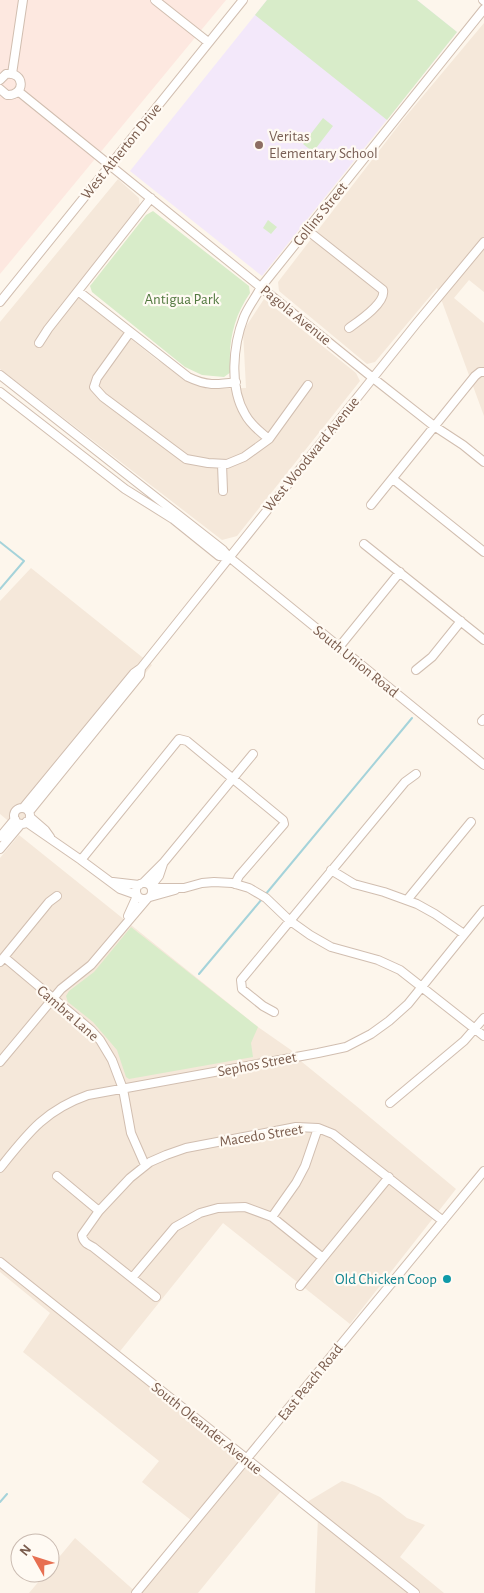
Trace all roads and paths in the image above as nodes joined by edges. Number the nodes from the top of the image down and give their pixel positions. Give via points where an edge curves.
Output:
1 (23, 0) edge
2 (155, 0) edge
3 (243, 0) edge
4 (484, 10) edge
5 (208, 42) junction
6 (12, 74) junction
7 (0, 80) edge
8 (18, 91) junction
9 (1, 93) edge
10 (110, 164) junction
11 (151, 198) junction
12 (307, 230) junction
13 (484, 242) edge
14 (261, 287) junction
15 (78, 291) junction
16 (0, 302) edge
17 (349, 328) dead end
18 (130, 332) junction
19 (39, 343) dead end
20 (484, 372) edge
21 (0, 375) edge
22 (373, 378) junction
23 (236, 382) junction
24 (308, 385) dead end
25 (0, 392) edge
26 (434, 426) junction
27 (268, 439) junction
28 (484, 462) edge
29 (222, 464) junction
30 (393, 479) junction
31 (223, 491) dead end
32 (371, 505) dead end
33 (364, 544) dead end
34 (484, 552) edge
35 (229, 557) junction
36 (400, 572) junction
37 (461, 622) junction
38 (484, 640) edge
39 (340, 646) junction
40 (416, 670) dead end
41 (253, 754) dead end
42 (484, 765) edge
43 (416, 774) dead end
44 (233, 778) junction
45 (24, 817) junction
46 (471, 822) dead end
47 (0, 837) edge
48 (0, 849) edge
49 (81, 860) junction
50 (164, 862) junction
51 (331, 870) junction
52 (159, 876) junction
53 (113, 882) junction
54 (235, 884) junction
55 (146, 885) junction
56 (162, 888) junction
57 (177, 889) junction
58 (137, 895) junction
59 (57, 896) dead end
60 (148, 898) junction
61 (407, 900) junction
62 (484, 910) edge
63 (289, 920) junction
64 (125, 924) junction
65 (464, 934) junction
66 (2, 960) edge
67 (422, 986) junction
68 (52, 999) junction
69 (274, 1012) dead end
70 (484, 1018) edge
71 (476, 1028) junction
72 (484, 1036) edge
73 (0, 1062) edge
74 (123, 1090) junction
75 (390, 1103) dead end
76 (318, 1128) junction
77 (145, 1165) junction
78 (0, 1168) edge
79 (484, 1171) edge
80 (57, 1176) dead end
81 (389, 1177) junction
82 (99, 1210) junction
83 (272, 1217) junction
84 (443, 1221) junction
85 (323, 1258) junction
86 (0, 1262) edge
87 (132, 1278) junction
88 (300, 1286) dead end
89 (156, 1297) dead end
90 (246, 1460) junction
91 (136, 1593) edge
92 (415, 1593) edge

1 - 6 street
2 - 5 street
3 - 5 street, West Atherton Drive
4 - 12 street, Collins Street
5 - 10 street, West Atherton Drive
6 - 7 street via 6,74
6 - 8 street via 20,81
8 - 9 street via 10,95
8 - 10 street, Pagola Avenue
10 - 11 street, Pagola Avenue
10 - 16 street, West Atherton Drive
11 - 14 street, Pagola Avenue
11 - 15 street
12 - 14 street, Collins Street
12 - 17 street via 383,290 381,301
13 - 22 street, West Woodward Avenue
14 - 22 street, Pagola Avenue
14 - 23 street, Collins Street via 244,316 235,349
15 - 18 street
15 - 19 street
18 - 23 street via 201,383
18 - 29 street via 94,386 102,397 186,459
20 - 26 street via 475,376
21 - 35 street, South Union Road
22 - 26 street, Pagola Avenue
22 - 35 street, West Woodward Avenue
23 - 27 street, Collins Street via 236,394 245,415
24 - 27 street
25 - 35 street, South Union Road via 102,472 173,519 219,556
26 - 28 street, Pagola Avenue
26 - 30 street
27 - 29 street via 244,457
29 - 31 street
30 - 32 street
30 - 34 street
33 - 36 street
35 - 39 street, South Union Road
35 - 45 street, West Woodward Avenue via 134,673
36 - 37 street
36 - 39 street
37 - 38 street
37 - 40 street via 432,657
39 - 42 street, South Union Road
41 - 44 street
43 - 51 street via 404,782
44 - 49 street via 187,741 179,739
44 - 50 street
44 - 54 street via 284,824
45 - 47 street, West Woodward Avenue
45 - 48 street, West Woodward Avenue
45 - 49 street via 41,834
46 - 61 street
49 - 53 street
50 - 52 street
50 - 55 street
51 - 61 street via 354,884
51 - 63 street
52 - 55 street
52 - 56 street
53 - 55 street
53 - 58 street via 120,889
54 - 57 street via 214,882
54 - 63 street via 266,898
55 - 56 street
55 - 58 street via 136,890
55 - 60 street via 152,893
56 - 57 street
57 - 60 street
58 - 60 street via 142,899
58 - 64 street
59 - 66 street
60 - 64 street
61 - 65 street
62 - 65 street, Sephos Street
63 - 67 street via 331,947 378,960 400,970
63 - 69 street via 241,980 242,989
64 - 68 street via 91,965
65 - 67 street, Sephos Street
66 - 68 street, Cambra Lane
67 - 71 street
67 - 74 street, Sephos Street via 389,1021 346,1046
68 - 73 street
68 - 74 street, Cambra Lane via 100,1040 112,1060
70 - 71 street
71 - 72 street
71 - 75 street via 450,1054
74 - 77 street, Cambra Lane via 131,1133
74 - 78 street, Sephos Street via 88,1095 60,1107 37,1124
76 - 77 street, Macedo Street via 296,1127 186,1148
76 - 81 street, Macedo Street via 333,1134
76 - 83 street via 301,1174
77 - 82 street, Macedo Street
79 - 84 street, East Peach Road
80 - 82 street
81 - 84 street, Macedo Street
81 - 85 street
82 - 87 street, Macedo Street via 82,1235 83,1240
83 - 85 street
83 - 87 street via 245,1207 218,1208 200,1213 175,1227
84 - 90 street, East Peach Road
85 - 88 street
86 - 90 street, South Oleander Avenue
87 - 89 street
90 - 91 street, East Peach Road
90 - 92 street, South Oleander Avenue

